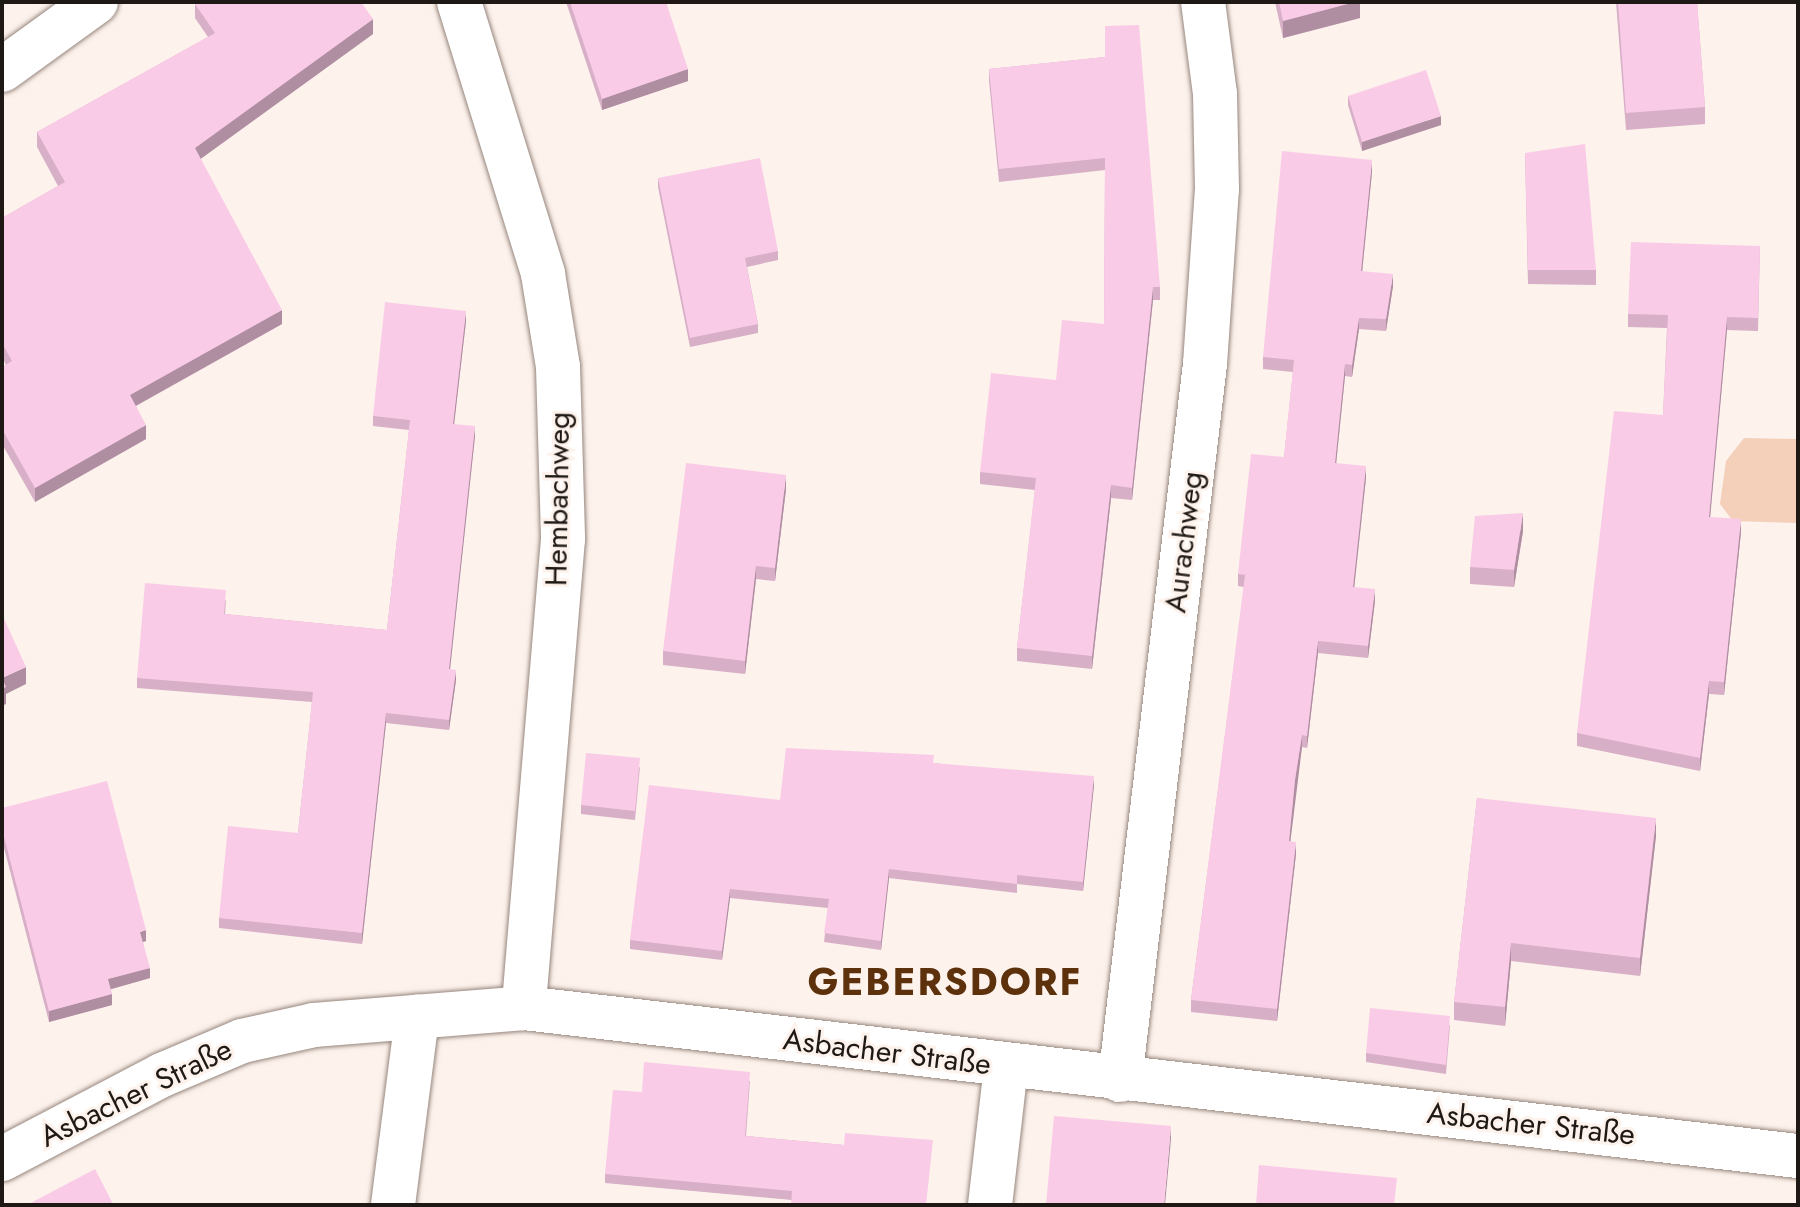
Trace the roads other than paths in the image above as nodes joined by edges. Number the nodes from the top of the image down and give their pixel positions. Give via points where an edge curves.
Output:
1 (96, 2) edge
2 (459, 2) edge
3 (1203, 2) edge
4 (2, 70) edge
5 (524, 1008) junction
6 (417, 1017) junction
7 (1006, 1066) junction
8 (1120, 1080) junction
9 (1798, 1156) edge
10 (2, 1159) edge
11 (393, 1205) edge
12 (990, 1205) edge

1 - 4 street
2 - 5 street, Hembachweg via 539,261 558,367 563,539
3 - 8 street, Aurachweg via 1215,94 1217,189 1205,364
5 - 6 street, Asbacher Straße
5 - 7 street, Asbacher Straße
6 - 10 street, Asbacher Straße via 314,1025 242,1041 162,1075
6 - 11 street
7 - 8 street, Asbacher Straße
7 - 12 street
8 - 9 street, Asbacher Straße

